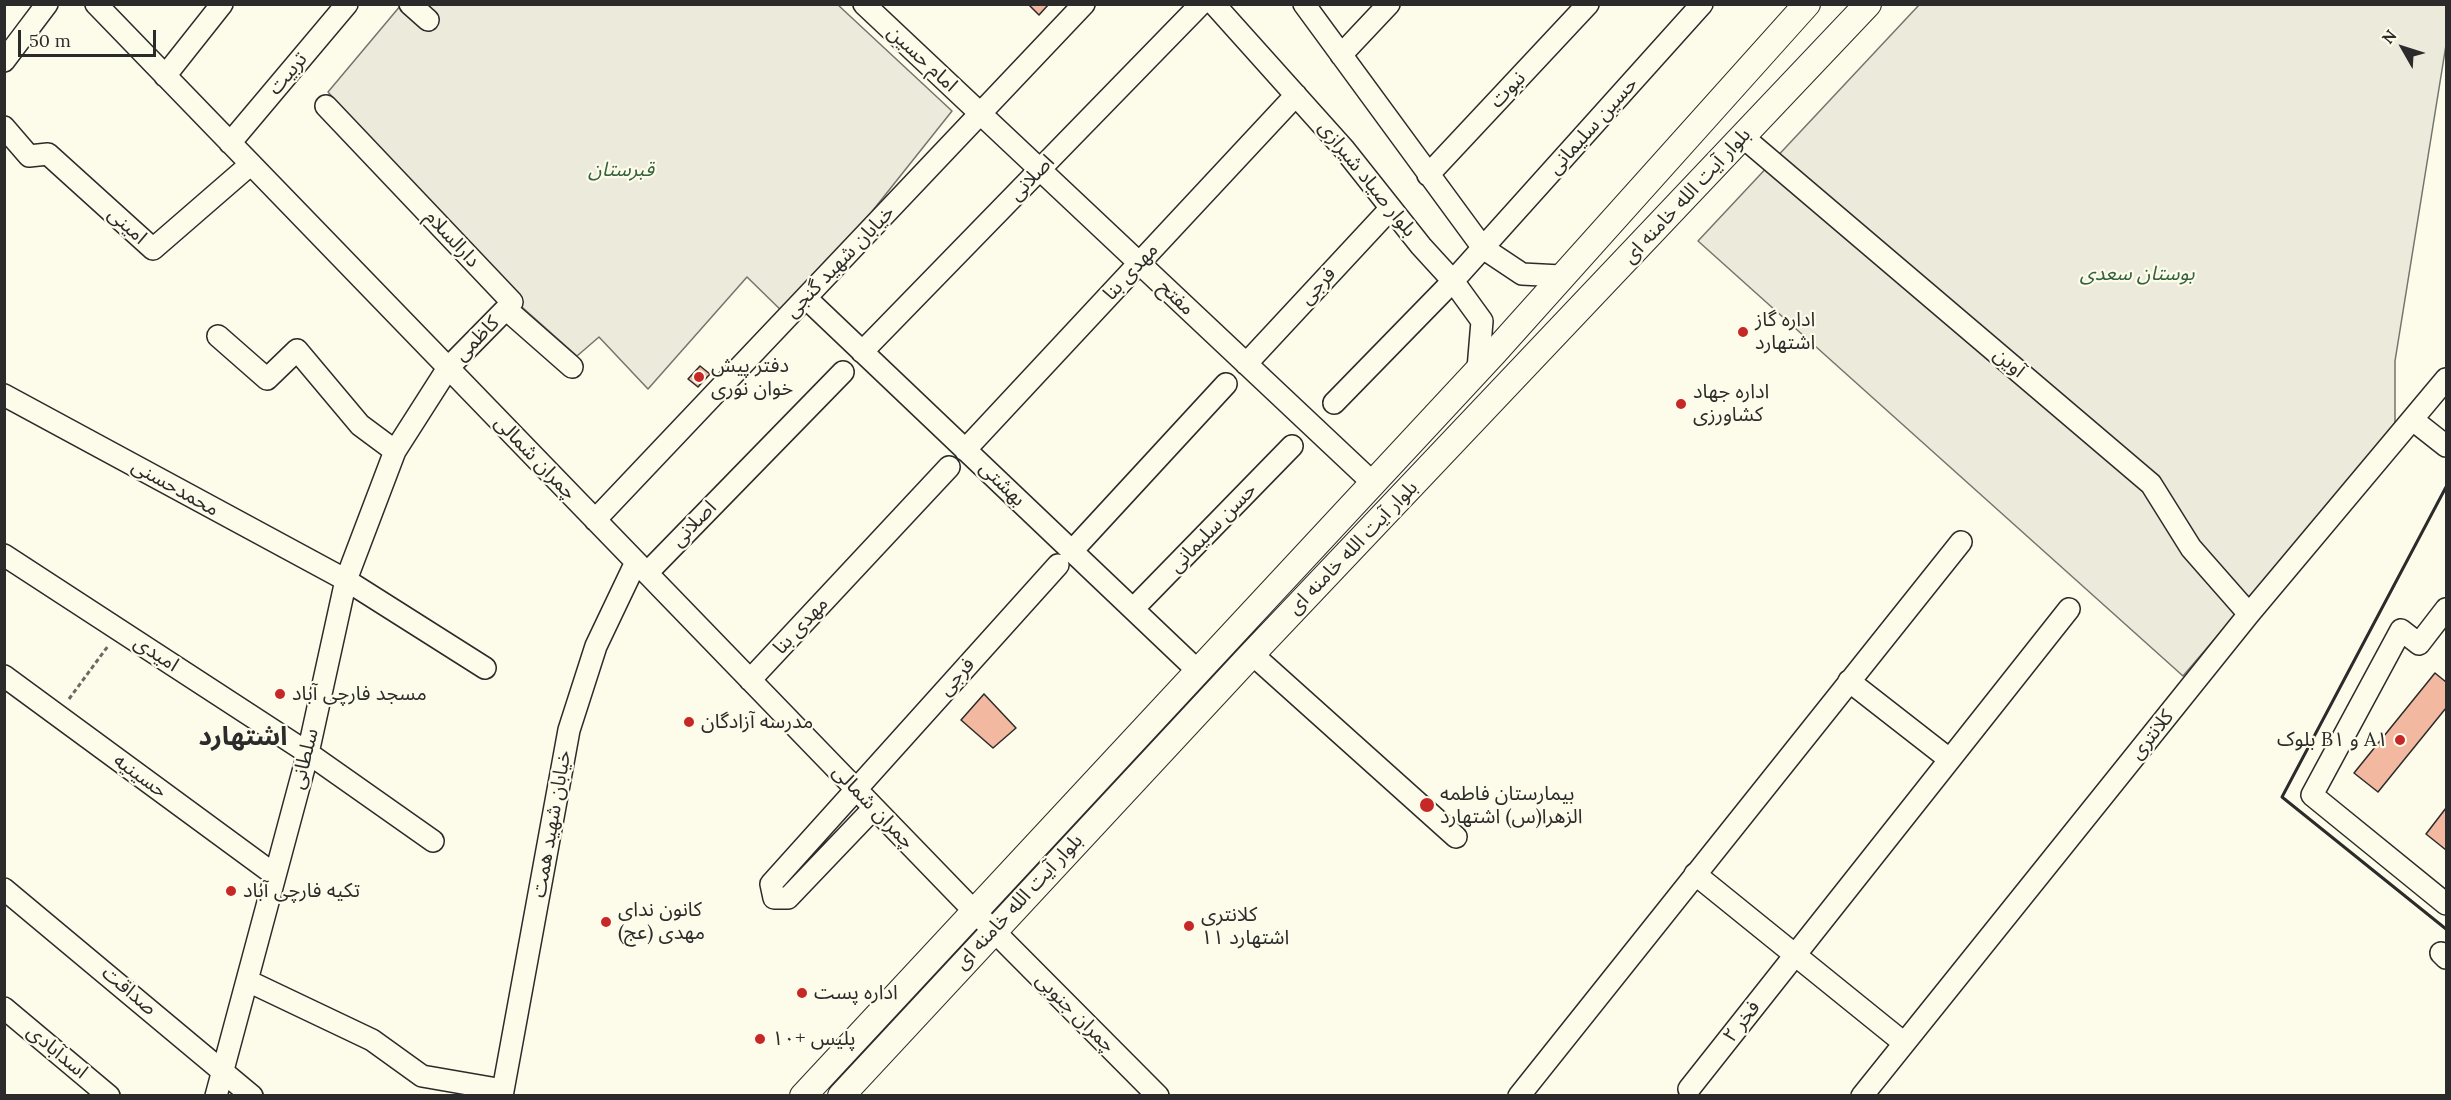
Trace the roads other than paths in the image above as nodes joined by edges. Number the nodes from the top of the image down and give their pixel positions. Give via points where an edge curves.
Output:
1 (47, 4) edge
2 (96, 4) edge
3 (222, 4) edge
4 (347, 4) edge
5 (410, 4) edge
6 (864, 4) edge
7 (1084, 4) edge
8 (1201, 4) edge
9 (1214, 4) edge
10 (1235, 4) edge
11 (1304, 4) edge
12 (1389, 4) edge
13 (1588, 4) edge
14 (1702, 4) edge
15 (1807, 4) edge
16 (1868, 4) edge
17 (428, 20) dead end
18 (1237, 28) junction
19 (1341, 55) junction
20 (4, 61) edge
21 (165, 76) junction
22 (1296, 95) junction
23 (326, 106) dead end
24 (980, 114) junction
25 (4, 127) edge
26 (1743, 137) junction
27 (230, 143) junction
28 (251, 164) junction
29 (1040, 170) junction
30 (1428, 175) junction
31 (1391, 208) junction
32 (1483, 248) junction
33 (1139, 263) junction
34 (1561, 276) junction
35 (1453, 281) junction
36 (806, 298) junction
37 (506, 309) junction
38 (219, 336) dead end
39 (862, 352) junction
40 (1246, 364) junction
41 (572, 367) dead end
42 (448, 368) junction
43 (1478, 369) junction
44 (843, 372) dead end
45 (2446, 379) edge
46 (1226, 384) dead end
47 (4, 395) edge
48 (1334, 403) dead end
49 (2414, 420) junction
50 (1292, 446) dead end
51 (2446, 446) edge
52 (965, 450) junction
53 (395, 452) junction
54 (950, 466) dead end
55 (1373, 483) junction
56 (595, 520) junction
57 (1961, 543) dead end
58 (4, 555) edge
59 (1065, 558) junction
60 (641, 567) junction
61 (346, 580) junction
62 (1133, 609) junction
63 (2069, 609) dead end
64 (2446, 609) edge
65 (2249, 614) junction
66 (1252, 654) junction
67 (485, 668) dead end
68 (1198, 671) junction
69 (4, 676) edge
70 (750, 680) junction
71 (1850, 681) junction
72 (308, 753) junction
73 (1949, 759) junction
74 (856, 790) junction
75 (874, 808) junction
76 (1456, 837) dead end
77 (433, 842) dead end
78 (1695, 874) junction
79 (275, 875) junction
80 (4, 889) edge
81 (2446, 904) edge
82 (975, 912) junction
83 (993, 930) junction
84 (1794, 954) junction
85 (248, 981) junction
86 (4, 1008) edge
87 (1904, 1043) junction
88 (224, 1071) junction
89 (1689, 1089) dead end
90 (502, 1093) edge
91 (109, 1095) edge
92 (216, 1095) edge
93 (252, 1095) edge
94 (803, 1095) edge
95 (841, 1095) edge
96 (1158, 1095) edge
97 (1519, 1095) edge
98 (1862, 1095) edge

1 - 20 street
2 - 21 street, چمران شمالی
3 - 21 street
4 - 27 street, تربیت
5 - 17 street
6 - 24 street, امام حسین
7 - 24 street, خیابان شهید گنجی
8 - 29 street, اصلانی
9 - 18 street, بلوار صیاد شیرازی
10 - 18 street
11 - 19 street
12 - 19 street
13 - 30 street, نبوت
14 - 32 street, حسین سلیمانی
15 - 34 main road, بلوار آیت الله خامنه ای
16 - 26 main road, بلوار آیت الله خامنه ای
18 - 22 street, بلوار صیاد شیرازی
19 - 30 street
21 - 27 street, چمران شمالی
22 - 31 street, بلوار صیاد شیرازی
22 - 33 street, مهدی بنا
23 - 37 street, دارالسلام via 512,302
24 - 29 street, مفتح
24 - 36 street, خیابان شهید گنجی
25 - 28 street, امینی via 29,156 48,154 153,249
26 - 65 street, آوین via 2151,484 2192,548
26 - 66 main road, بلوار آیت الله خامنه ای
27 - 28 street, چمران شمالی
28 - 42 street, چمران شمالی
29 - 33 street, مفتح
29 - 39 street, اصلانی
30 - 32 street
31 - 35 street, بلوار صیاد شیرازی
31 - 40 street, فرجی
32 - 34 street via 1522,274
32 - 35 street, حسین سلیمانی
33 - 40 street, مفتح
33 - 52 street, مهدی بنا
34 - 43 main road, بلوار آیت الله خامنه ای
35 - 43 street, بلوار صیاد شیرازی via 1482,321
35 - 48 street
36 - 39 street, بهشتی
36 - 56 street, خیابان شهید گنجی
37 - 41 street, دارالسلام
37 - 42 street, کاظمی
38 - 53 street via 267,379 297,350 360,425
39 - 52 street, بهشتی
40 - 55 street, مفتح
42 - 53 street, سلطانی
42 - 56 street, چمران شمالی
43 - 55 main road, بلوار آیت الله خامنه ای
44 - 60 street, اصلانی
45 - 49 street, کلانتری
46 - 59 street, فرجی
47 - 61 street, محمدحسنی
49 - 51 street
49 - 65 street, کلانتری
50 - 62 street, حسن سلیمانی
52 - 59 street, بهشتی
53 - 61 street, سلطانی
54 - 70 street, مهدی بنا
55 - 68 main road, بلوار آیت الله خامنه ای
56 - 60 street, چمران شمالی
57 - 71 street
58 - 72 street, امیدی
59 - 62 street, بهشتی
59 - 74 street, فرجی
60 - 70 street, چمران شمالی
60 - 90 street, خیابان شهید همت via 596,646 569,730
61 - 67 street, محمدحسنی
61 - 72 street, سلطانی
62 - 68 street, بهشتی
63 - 73 street, فخر ۲
64 - 81 street via 2419,644 2401,630 2312,795
65 - 87 street, کلانتری
66 - 76 street
66 - 83 main road, بلوار آیت الله خامنه ای
68 - 82 main road, بلوار آیت الله خامنه ای
69 - 79 street, حسینیه
70 - 74 street, چمران شمالی
71 - 73 street
71 - 78 street
72 - 77 street, امیدی
72 - 79 street, سلطانی
73 - 84 street, فخر ۲
74 - 75 street, چمران شمالی
74 - 75 street, فرجی via 771,884 774,898 788,898
75 - 82 street, چمران شمالی
78 - 84 street
78 - 97 street
79 - 85 street, سلطانی
80 - 88 street, صداقت
82 - 83 street, چمران شمالی
82 - 94 main road, بلوار آیت الله خامنه ای
83 - 95 main road, بلوار آیت الله خامنه ای
83 - 96 street, چمران جنوبی
84 - 87 street
84 - 89 street, فخر ۲
85 - 88 street, سلطانی
85 - 90 street via 372,1041 422,1076
86 - 91 street, اسدآبادی
87 - 98 street, کلانتری
88 - 92 street, سلطانی
88 - 93 street, صداقت

